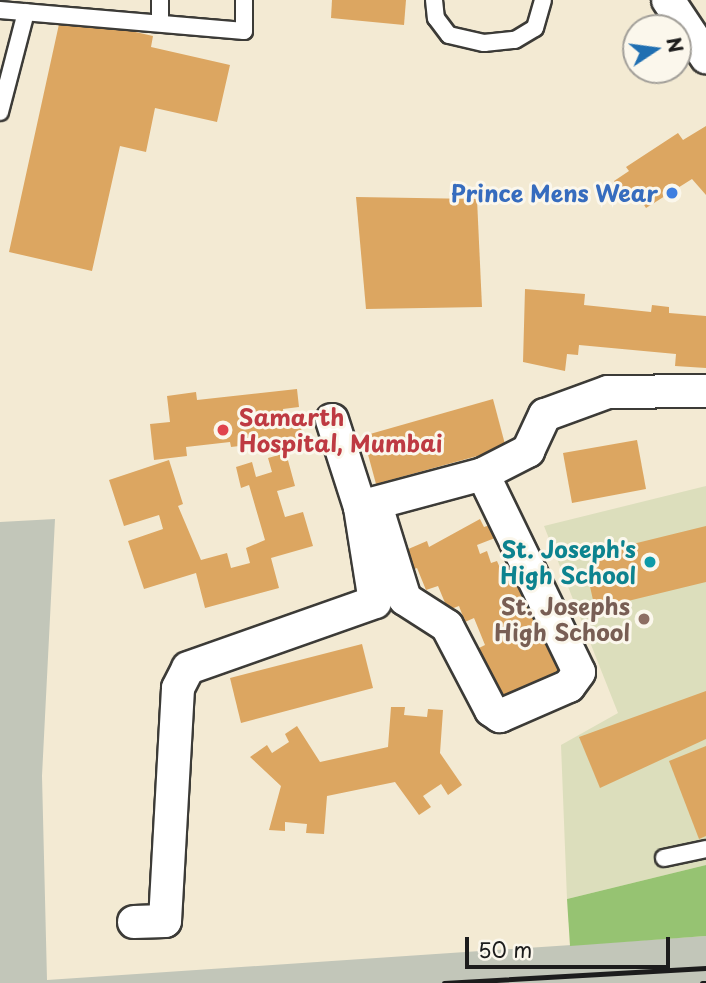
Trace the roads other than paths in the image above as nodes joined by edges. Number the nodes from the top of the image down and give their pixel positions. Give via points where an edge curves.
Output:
1 (160, 0) edge
2 (244, 0) edge
3 (434, 0) edge
4 (543, 0) edge
5 (668, 0) edge
6 (0, 10) edge
7 (26, 12) junction
8 (160, 23) junction
9 (706, 57) edge
10 (0, 112) edge
11 (706, 391) edge
12 (332, 420) dead end
13 (483, 474) junction
14 (368, 505) junction
15 (706, 849) edge
16 (664, 858) dead end
17 (134, 922) dead end

1 - 8 lane
2 - 8 lane via 244,31
3 - 4 lane via 436,18 449,35 484,43 515,40 535,28
5 - 9 street
6 - 7 lane
7 - 8 lane
7 - 10 lane
11 - 13 street via 608,392 545,415 528,451
12 - 14 street
13 - 14 street
13 - 14 street via 579,673 569,686 500,716 491,710 447,625 405,599
14 - 17 street via 375,602 188,668 178,688 166,921
15 - 16 lane

